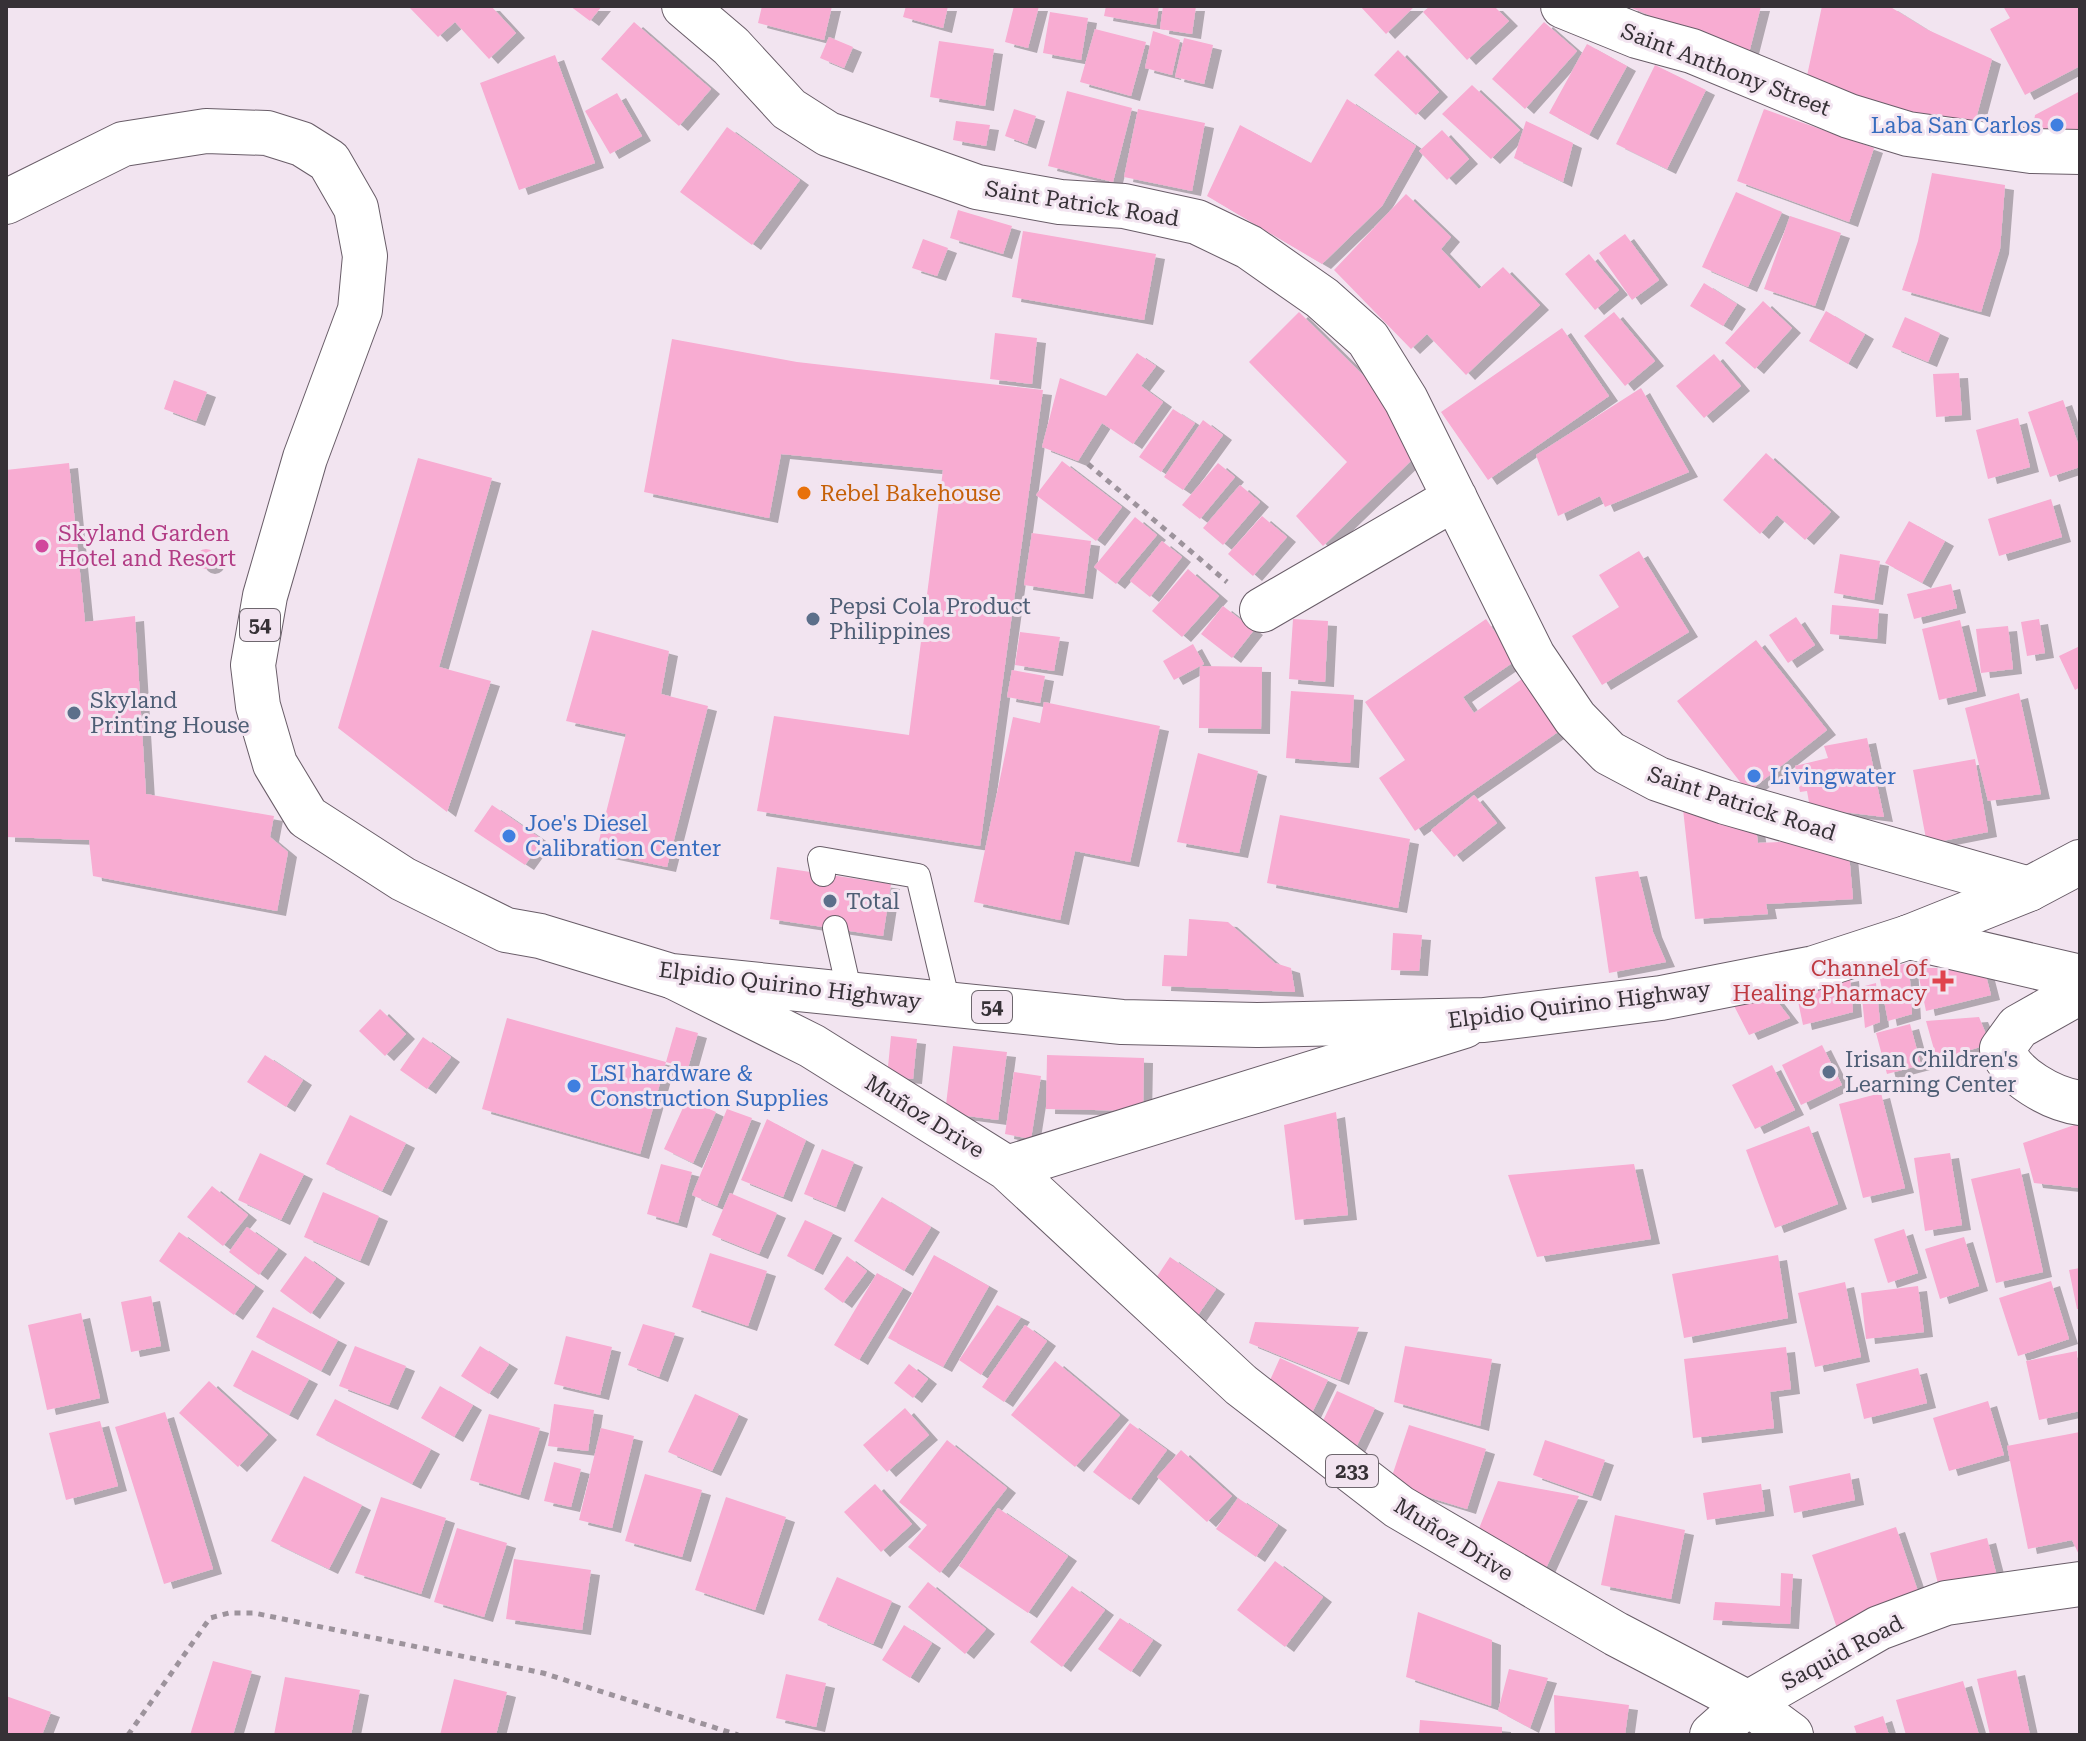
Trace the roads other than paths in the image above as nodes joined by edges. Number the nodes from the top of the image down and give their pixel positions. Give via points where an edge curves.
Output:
1 (684, 6) edge
2 (1563, 6) edge
3 (2080, 152) edge
4 (6, 202) edge
5 (1455, 498) junction
6 (1262, 610) road end
7 (2080, 862) edge
8 (823, 874) dead end
9 (2029, 889) junction
10 (835, 928) dead end
11 (1909, 937) junction
12 (671, 976) junction
13 (2080, 977) edge
14 (2080, 992) edge
15 (850, 994) junction
16 (948, 1003) junction
17 (1484, 1020) junction
18 (2080, 1103) edge
19 (1007, 1168) junction
20 (2080, 1584) edge
21 (1748, 1703) junction
22 (1712, 1735) edge
23 (1791, 1735) edge

1 - 5 main road, Saint Patrick Road via 731,46 789,109 828,134 977,187 1060,202 1124,206 1197,222 1249,247 1322,298 1368,339 1406,400
2 - 3 main road, Saint Anthony Street via 1908,134 2031,151
4 - 12 main road, Elpidio Quirino Highway / 54 via 123,144 206,131 267,133 302,144 329,161 356,208 365,256 360,310 305,458 253,665 258,706 275,764 307,817 403,879 506,930
5 - 6 main road
5 - 9 main road, Saint Patrick Road via 1533,656 1575,718 1609,753 1658,779 1725,802
7 - 9 main road, Elpidio Quirino Highway / 54
8 - 16 lane via 820,859 918,876
9 - 11 main road, Elpidio Quirino Highway / 54
10 - 15 lane
11 - 13 main road
11 - 17 main road, Elpidio Quirino Highway / 54 via 1814,968 1661,998
12 - 15 main road, Elpidio Quirino Highway / 54
12 - 19 main road, Muñoz Drive / 233 via 812,1046
14 - 18 main road via 2018,1027 2002,1049 2020,1075 2065,1101
15 - 16 main road, Elpidio Quirino Highway / 54
16 - 17 main road, Elpidio Quirino Highway / 54 via 1122,1022
17 - 19 main road, Muñoz Drive
19 - 21 main road, Muñoz Drive / 233 via 1241,1385 1399,1507 1616,1634
20 - 21 main road, Saquid Road via 1946,1603 1879,1628
21 - 22 main road, Saquid Road
21 - 23 main road, Muñoz Drive / 233

